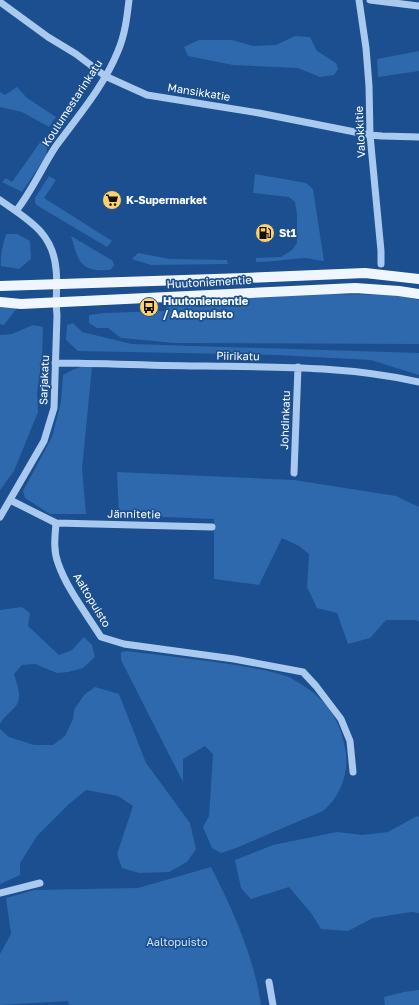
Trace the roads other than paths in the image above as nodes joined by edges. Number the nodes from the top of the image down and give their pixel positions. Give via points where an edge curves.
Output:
1 (129, 0) edge
2 (359, 0) edge
3 (370, 0) edge
4 (0, 2) edge
5 (419, 6) edge
6 (105, 76) junction
7 (370, 135) junction
8 (419, 137) edge
9 (0, 200) edge
10 (16, 211) junction
11 (381, 264) dead end
12 (419, 279) edge
13 (57, 284) junction
14 (0, 286) edge
15 (419, 294) edge
16 (0, 302) edge
17 (55, 302) junction
18 (55, 363) junction
19 (298, 368) junction
20 (419, 382) edge
21 (294, 473) dead end
22 (10, 500) junction
23 (0, 517) edge
24 (56, 523) junction
25 (212, 527) dead end
26 (353, 772) dead end
27 (40, 883) dead end
28 (0, 893) edge
29 (269, 982) dead end
30 (272, 1005) edge

1 - 6 street, Koulumestarinkatu via 127,21 118,50
2 - 7 street, Valokkitie via 369,78
3 - 5 street
4 - 6 street, Mansikkatie
6 - 7 street, Mansikkatie via 147,95
6 - 10 street, Koulumestarinkatu
7 - 8 street, Mansikkatie
7 - 11 street, Valokkitie
9 - 10 street, Sarjakatu
10 - 13 street, Sarjakatu via 40,230 50,244
12 - 13 main road, Huutoniementie via 365,273
13 - 14 main road, Huutoniementie
13 - 17 street, Sarjakatu
15 - 17 main road, Huutoniementie via 354,288
16 - 17 main road, Huutoniementie
17 - 18 street, Sarjakatu
18 - 19 street, Piirikatu
18 - 22 street, Sarjakatu via 54,408 44,441
19 - 20 street, Piirikatu via 358,371
19 - 21 street, Johdinkatu
22 - 23 street, Sarjakatu
22 - 24 street
24 - 25 street, Jännitetie
24 - 26 street, Aaltopuisto via 54,545 58,562 68,584 101,637 124,644 234,659 303,672 341,719 350,741
27 - 28 street
29 - 30 street

